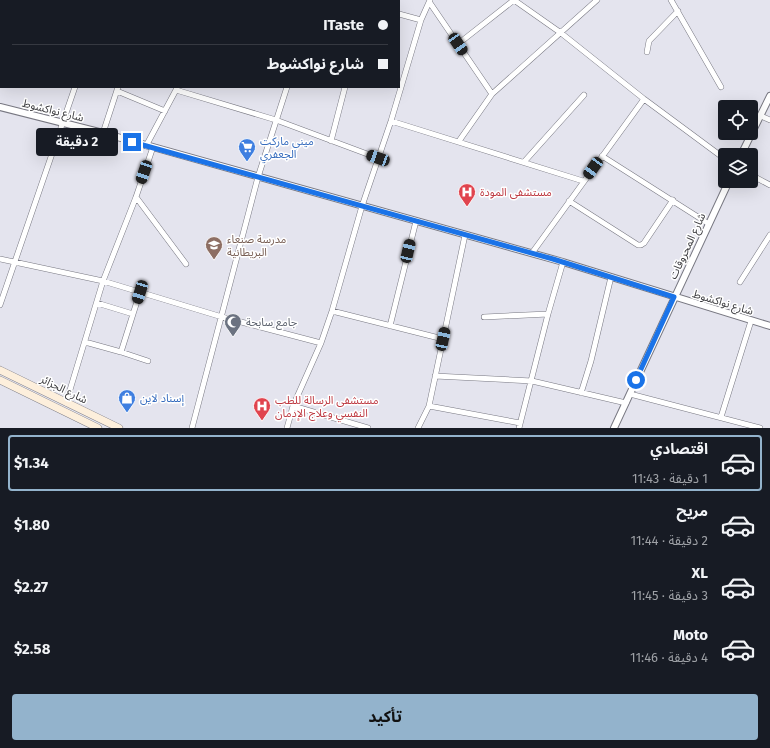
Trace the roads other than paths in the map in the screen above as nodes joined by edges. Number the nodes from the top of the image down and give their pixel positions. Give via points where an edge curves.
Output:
1 (514, 0) edge
2 (597, 0) edge
3 (671, 0) edge
4 (430, 1) edge
5 (678, 11) junction
6 (400, 14) edge
7 (421, 20) junction
8 (561, 33) junction
9 (458, 44) junction
10 (647, 52) dead end
11 (720, 87) dead end
12 (75, 88) edge
13 (176, 88) edge
14 (287, 88) edge
15 (345, 88) edge
16 (118, 89) edge
17 (492, 94) junction
18 (584, 95) dead end
19 (770, 96) edge
20 (644, 99) junction
21 (0, 107) edge
22 (165, 111) junction
23 (761, 116) junction
24 (276, 120) junction
25 (770, 120) edge
26 (391, 121) junction
27 (64, 123) junction
28 (103, 133) junction
29 (331, 141) junction
30 (459, 141) junction
31 (149, 147) junction
32 (745, 148) edge
33 (718, 154) edge
34 (602, 156) junction
35 (378, 158) junction
36 (524, 162) junction
37 (258, 177) junction
38 (758, 179) edge
39 (583, 181) junction
40 (770, 185) edge
41 (726, 188) edge
42 (136, 197) junction
43 (673, 200) junction
44 (569, 202) junction
45 (362, 206) junction
46 (416, 221) junction
47 (709, 224) junction
48 (465, 235) junction
49 (770, 236) edge
50 (532, 253) junction
51 (0, 259) edge
52 (563, 262) junction
53 (14, 263) junction
54 (186, 264) dead end
55 (611, 277) junction
56 (103, 281) junction
57 (740, 282) dead end
58 (140, 292) junction
59 (674, 297) junction
60 (97, 303) junction
61 (0, 305) edge
62 (332, 311) junction
63 (133, 314) junction
64 (548, 314) junction
65 (222, 317) junction
66 (484, 317) dead end
67 (751, 321) junction
68 (390, 326) junction
69 (770, 326) edge
70 (443, 339) junction
71 (85, 342) junction
72 (321, 343) junction
73 (121, 352) junction
74 (148, 361) dead end
75 (0, 370) edge
76 (435, 376) junction
77 (0, 380) edge
78 (532, 381) junction
79 (581, 393) junction
80 (630, 394) junction
81 (66, 403) junction
82 (626, 403) junction
83 (293, 406) junction
84 (429, 406) junction
85 (721, 417) junction
86 (519, 425) edge
87 (98, 428) edge
88 (119, 428) edge
89 (192, 428) edge
90 (287, 428) edge
91 (368, 428) edge
92 (418, 428) edge
93 (614, 428) edge
94 (760, 428) edge

1 - 8 street
1 - 9 street
2 - 8 street
3 - 5 street
4 - 7 street
4 - 9 street
5 - 10 street via 649,41
5 - 11 street
6 - 7 street
7 - 26 street
8 - 17 street
8 - 20 street
9 - 17 street
12 - 27 street
13 - 22 street
13 - 24 street
14 - 24 street
15 - 29 street
16 - 22 street
16 - 28 street
17 - 30 street
18 - 36 street
19 - 23 street
20 - 33 street
20 - 34 street
21 - 27 street, شارع نواكشوط
22 - 31 street
23 - 25 street
23 - 32 street
24 - 29 street
24 - 37 street
26 - 30 street
26 - 35 street
27 - 28 street, شارع نواكشوط
27 - 53 street
28 - 31 street, شارع نواكشوط
29 - 35 street
30 - 36 street
31 - 37 street, شارع نواكشوط
31 - 42 street
34 - 39 street
34 - 43 street
35 - 45 street
36 - 39 street
37 - 45 street, شارع نواكشوط
37 - 65 street
38 - 40 street
39 - 44 street
41 - 47 street, شارع المحروقات
42 - 54 street
42 - 56 street
43 - 44 street via 641,245
43 - 47 street
44 - 50 street
45 - 46 street, شارع نواكشوط
45 - 62 street
46 - 48 street, شارع نواكشوط
46 - 68 street
47 - 59 street, شارع المحروقات
48 - 50 street, شارع نواكشوط
48 - 70 street
49 - 57 street
50 - 52 street, شارع نواكشوط
51 - 53 street
52 - 55 street, شارع نواكشوط
52 - 64 street
53 - 56 street
53 - 61 street
55 - 59 street, شارع نواكشوط
55 - 79 street
56 - 58 street
56 - 60 street
58 - 63 street
58 - 65 street
59 - 67 street, شارع نواكشوط
59 - 80 street, شارع المحروقات
60 - 63 street
60 - 71 street
62 - 68 street
62 - 72 street
63 - 73 street
64 - 66 street
64 - 78 street
65 - 72 street
65 - 89 street
67 - 69 street, شارع نواكشوط
67 - 85 street
68 - 70 street
70 - 76 street
71 - 73 street
71 - 81 street
72 - 83 street
73 - 74 street
75 - 81 main road, شارع الجزائر
76 - 78 street
76 - 84 street
77 - 87 main road, شارع الجزائر
78 - 79 street
78 - 86 street
79 - 82 street
80 - 82 street, شارع المحروقات
80 - 85 street
81 - 88 main road, شارع الجزائر
82 - 93 street, شارع المحروقات
83 - 90 street
83 - 91 street
84 - 86 street
84 - 92 street
85 - 94 street

